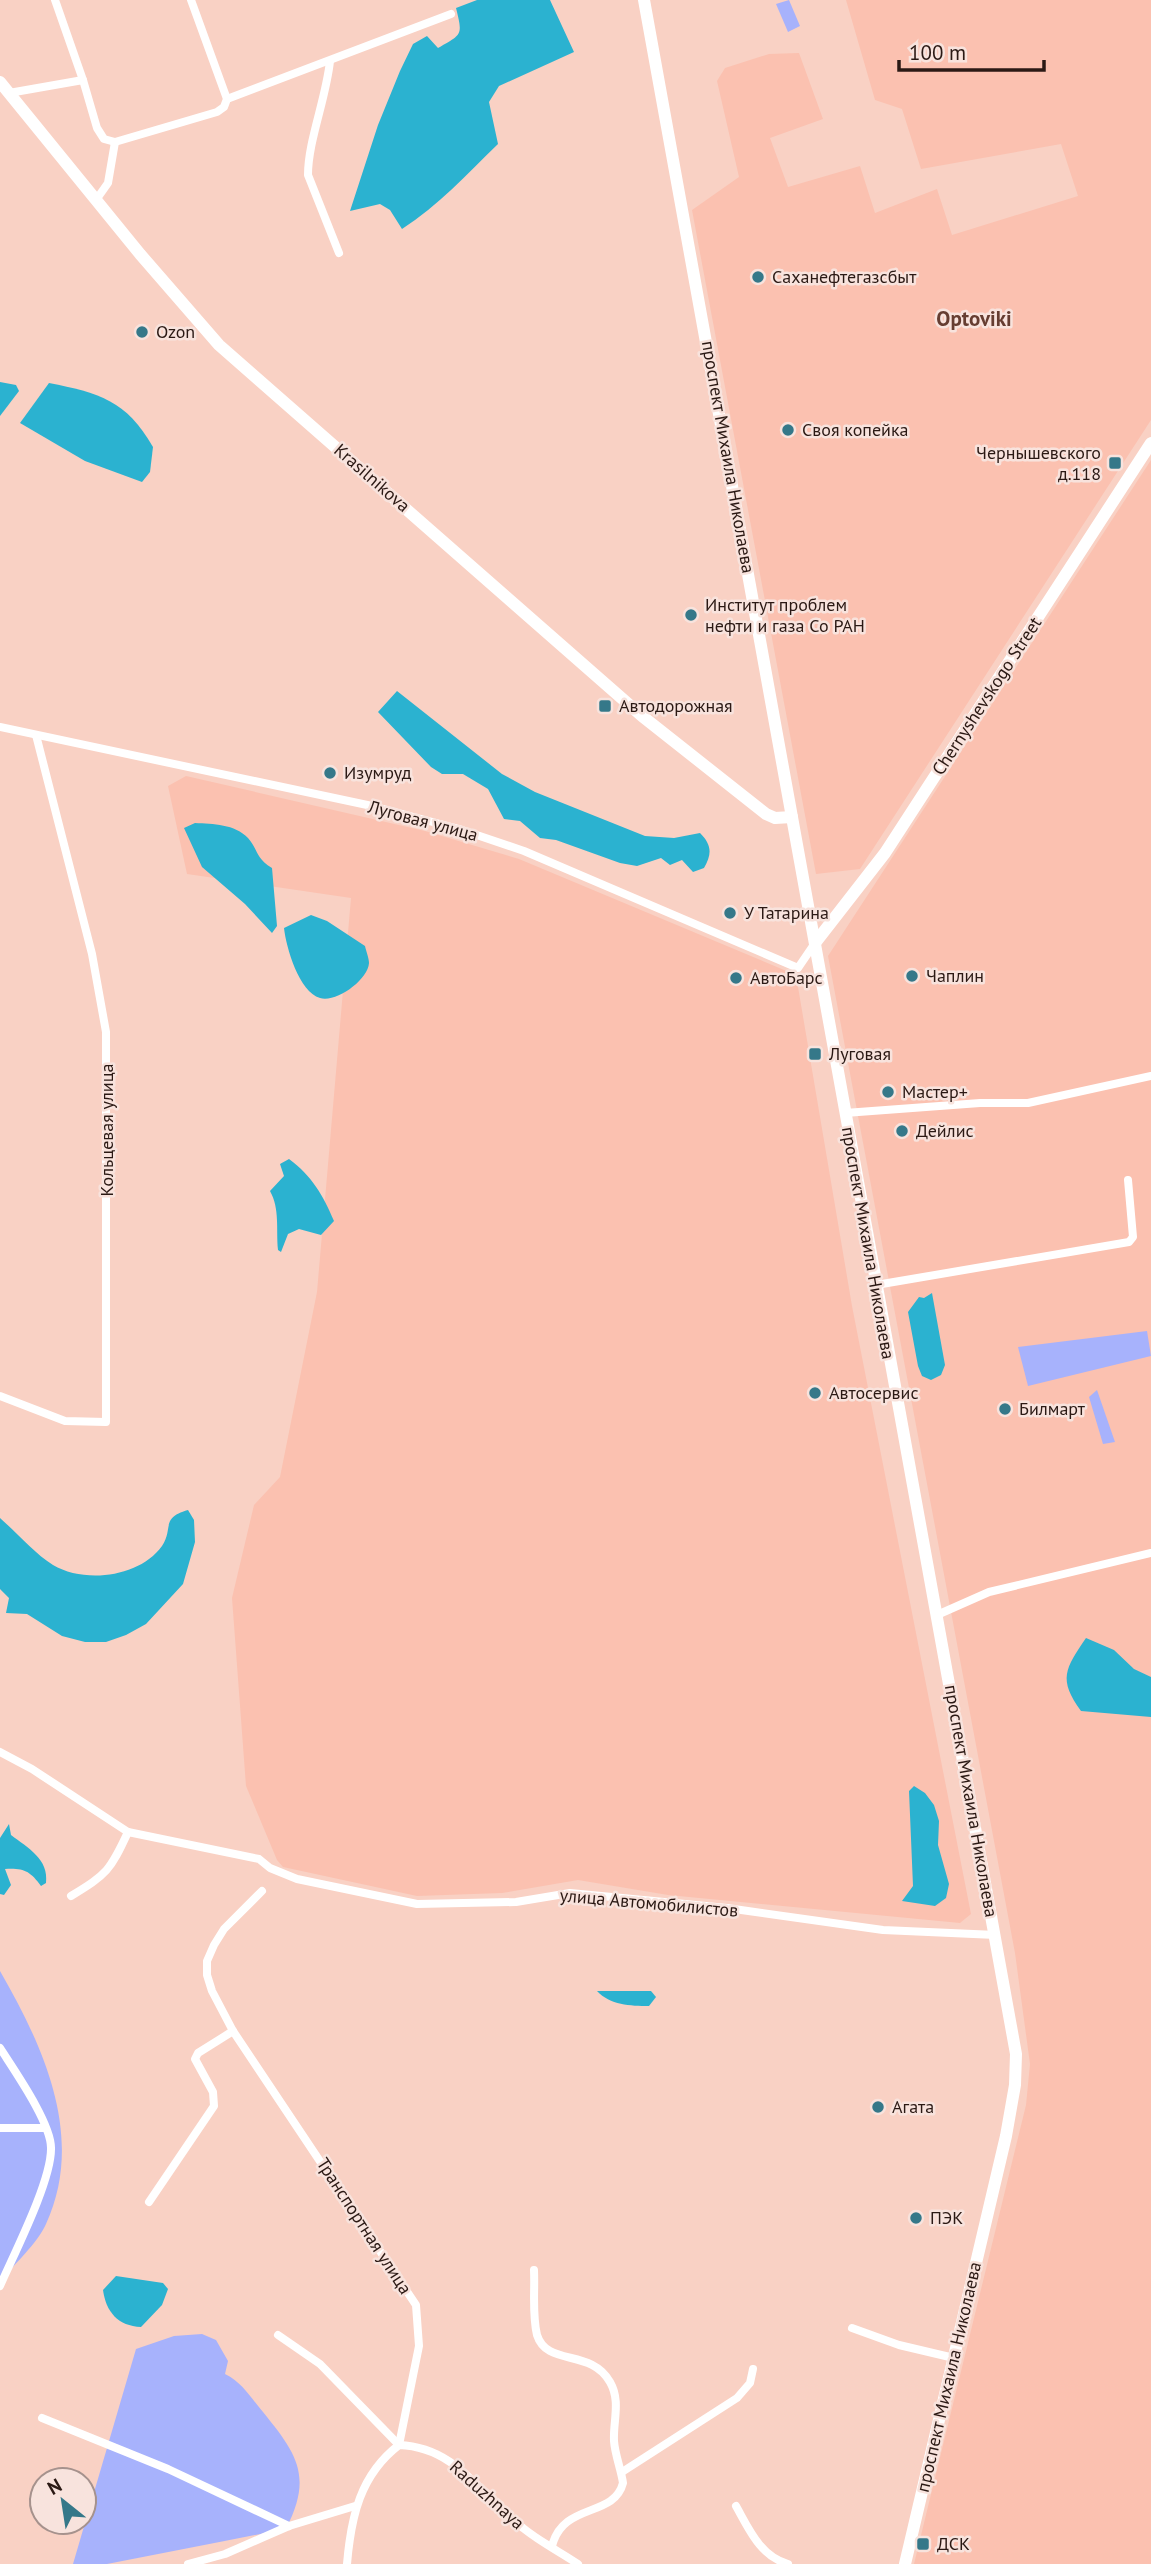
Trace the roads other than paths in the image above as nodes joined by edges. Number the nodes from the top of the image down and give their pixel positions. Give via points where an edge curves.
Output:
1 (55, 0) edge
2 (191, 0) edge
3 (644, 0) edge
4 (451, 14) dead end
5 (330, 61) junction
6 (83, 80) junction
7 (0, 82) edge
8 (9, 93) junction
9 (227, 99) junction
10 (115, 142) junction
11 (96, 200) junction
12 (339, 253) dead end
13 (1151, 443) edge
14 (0, 727) edge
15 (36, 735) junction
16 (792, 817) junction
17 (815, 943) junction
18 (1151, 1076) edge
19 (845, 1113) junction
20 (1128, 1180) dead end
21 (876, 1285) junction
22 (0, 1396) edge
23 (1151, 1553) edge
24 (937, 1615) junction
25 (0, 1752) edge
26 (128, 1832) junction
27 (262, 1891) dead end
28 (71, 1896) dead end
29 (996, 1935) junction
30 (233, 2031) junction
31 (0, 2048) edge
32 (45, 2128) junction
33 (0, 2129) edge
34 (149, 2202) dead end
35 (534, 2270) dead end
36 (0, 2286) edge
37 (852, 2328) dead end
38 (278, 2334) dead end
39 (954, 2358) junction
40 (753, 2369) dead end
41 (42, 2418) dead end
42 (399, 2445) junction
43 (622, 2472) junction
44 (736, 2506) dead end
45 (355, 2507) junction
46 (289, 2526) junction
47 (552, 2546) junction
48 (188, 2564) edge
49 (347, 2564) edge
50 (578, 2564) edge
51 (788, 2564) edge
52 (905, 2564) edge

1 - 6 street
2 - 9 street
3 - 16 main road, проспект Михаила Николаева
4 - 5 street
5 - 9 street
5 - 12 street via 308,176
6 - 8 street
6 - 10 street via 97,128 104,139
7 - 8 main road, Krasilnikova
8 - 11 main road, Krasilnikova
9 - 10 street via 217,112
10 - 11 street via 108,183
11 - 16 main road, Krasilnikova via 236,360 642,716 766,814
13 - 17 main road, Chernyshevskogo Street via 885,853
14 - 15 street, Луговая улица
15 - 17 street, Луговая улица via 372,806 459,829 524,851 798,968
15 - 22 street, Кольцевая улица via 92,954 107,1032 106,1422 65,1421
16 - 17 main road, проспект Михаила Николаева
17 - 19 main road, проспект Михаила Николаева
18 - 19 street via 1028,1103
19 - 21 main road, проспект Михаила Николаева
20 - 21 street via 1133,1237 1129,1242
21 - 24 main road, проспект Михаила Николаева
23 - 24 street via 989,1592
24 - 29 main road, проспект Михаила Николаева
25 - 26 street, улица Автомобилистов
26 - 28 street via 105,1875
26 - 29 street, улица Автомобилистов via 259,1859 297,1879 417,1904 516,1902 570,1893 711,1906 883,1930
27 - 30 street, Транспортная улица via 223,1929 208,1961 212,1991
29 - 39 main road, проспект Михаила Николаева via 1014,2037 1015,2084
30 - 34 street via 195,2059 213,2092 214,2106
30 - 42 street, Транспортная улица via 415,2305 419,2346
31 - 32 street
32 - 33 street
32 - 36 street via 52,2147 49,2161
35 - 43 street via 541,2344 555,2354 592,2363 610,2382 617,2410 614,2441
37 - 39 street
38 - 42 street via 320,2364
39 - 52 main road, проспект Михаила Николаева
40 - 43 street via 750,2383 737,2398
41 - 46 street via 168,2469
42 - 45 street via 382,2458
42 - 47 street, Raduzhnaya via 437,2452 465,2470 525,2529
43 - 47 street via 623,2483 614,2500 568,2520 560,2526
44 - 51 street via 759,2545
45 - 46 street
45 - 49 street
46 - 48 street via 225,2554
47 - 50 street, Raduzhnaya

